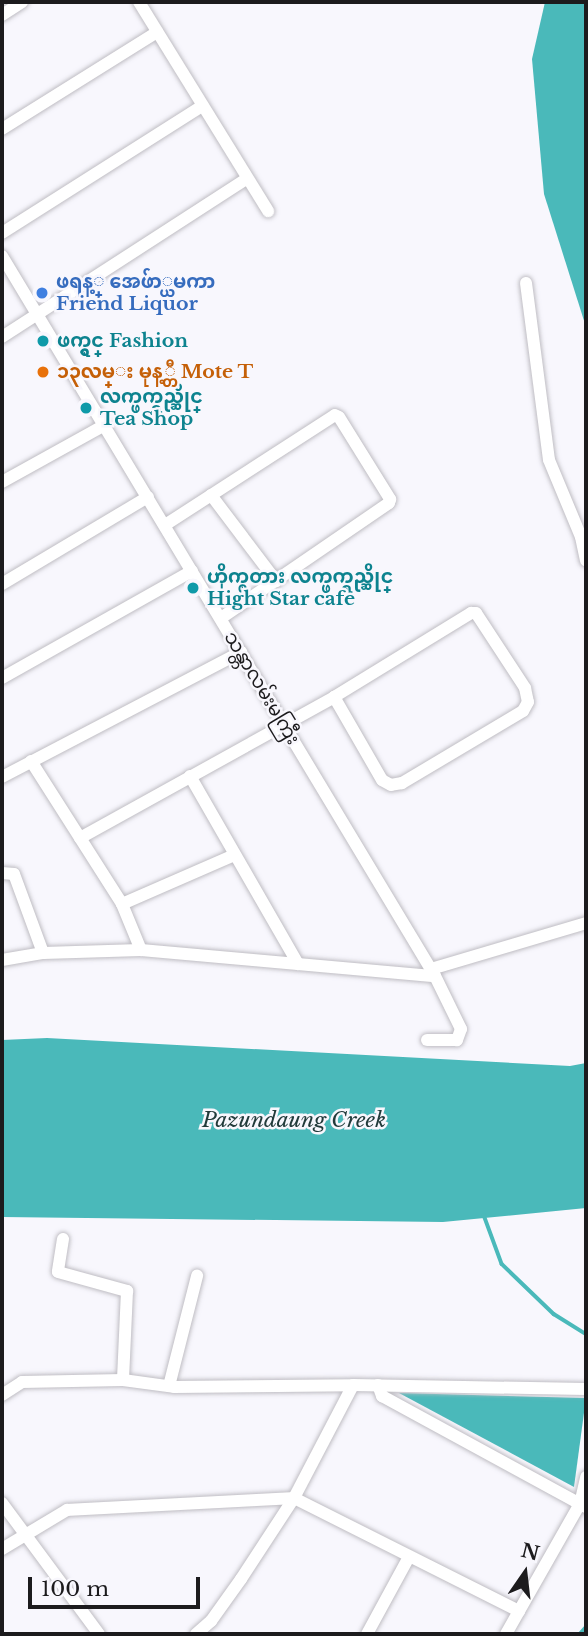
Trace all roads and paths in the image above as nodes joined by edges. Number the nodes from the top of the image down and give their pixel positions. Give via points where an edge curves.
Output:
1 (22, 2) edge
2 (139, 2) edge
3 (2, 15) edge
4 (157, 32) junction
5 (202, 106) junction
6 (2, 129) edge
7 (246, 179) junction
8 (268, 211) dead end
9 (2, 233) edge
10 (2, 256) edge
11 (526, 283) dead end
12 (38, 316) junction
13 (2, 337) edge
14 (105, 425) junction
15 (2, 482) edge
16 (211, 495) junction
17 (148, 497) junction
18 (165, 525) junction
19 (586, 560) edge
20 (192, 571) junction
21 (276, 581) junction
22 (2, 584) edge
23 (221, 618) junction
24 (241, 652) junction
25 (2, 678) edge
26 (334, 697) junction
27 (284, 724) junction
28 (31, 761) junction
29 (190, 776) junction
30 (2, 777) edge
31 (80, 838) junction
32 (234, 855) junction
33 (2, 872) edge
34 (122, 904) junction
35 (586, 923) edge
36 (141, 950) junction
37 (43, 953) junction
38 (2, 960) edge
39 (298, 964) junction
40 (433, 973) junction
41 (427, 1040) dead end
42 (63, 1239) dead end
43 (197, 1276) dead end
44 (124, 1380) junction
45 (353, 1385) junction
46 (377, 1385) junction
47 (169, 1386) junction
48 (586, 1389) edge
49 (2, 1395) edge
50 (586, 1476) edge
51 (294, 1498) junction
52 (2, 1503) edge
53 (583, 1506) edge
54 (23, 1534) junction
55 (2, 1549) edge
56 (409, 1557) junction
57 (519, 1611) junction
58 (99, 1634) edge
59 (196, 1634) edge
60 (367, 1634) edge
61 (506, 1634) edge

1 - 3 street
2 - 4 street
4 - 5 street
4 - 6 street
5 - 7 street
5 - 9 street
7 - 8 street
7 - 12 street
10 - 12 street, သန္တာလမ်းမကြီး
11 - 19 street via 549,460
12 - 13 street
12 - 14 street, သန္တာလမ်းမကြီး
14 - 15 street
14 - 17 street, သန္တာလမ်းမကြီး
16 - 18 street
16 - 21 street
16 - 21 street via 335,415 339,417 391,501
17 - 18 street, သန္တာလမ်းမကြီး
17 - 22 street
18 - 20 street, သန္တာလမ်းမကြီး
20 - 23 street, သန္တာလမ်းမကြီး
20 - 25 street
21 - 23 street
23 - 24 street, သန္တာလမ်းမကြီး
24 - 27 street, သန္တာလမ်းမကြီး
24 - 28 street
26 - 26 street via 474,612 525,688 528,702 523,711 402,783 391,785 382,780
26 - 27 street
27 - 29 street
27 - 40 street, သန္တာလမ်းမကြီး
28 - 30 street
28 - 31 street
29 - 31 street
29 - 32 street
31 - 34 street
32 - 34 street
32 - 39 street
33 - 37 street via 14,874
34 - 36 street
35 - 40 street
36 - 37 street
36 - 39 street
37 - 38 street
39 - 40 street
40 - 41 street, သန္တာလမ်းမကြီး via 461,1029 457,1041
42 - 44 street via 58,1272 127,1291
43 - 47 street
44 - 47 street
44 - 49 street via 22,1382
45 - 46 street
45 - 47 street
45 - 51 street
46 - 48 street
46 - 53 street via 382,1396
50 - 53 street
51 - 54 street via 66,1510
51 - 56 street
51 - 59 street via 211,1621
52 - 54 street
53 - 57 street
54 - 55 street
54 - 58 street
56 - 57 street
56 - 60 street
57 - 61 street

